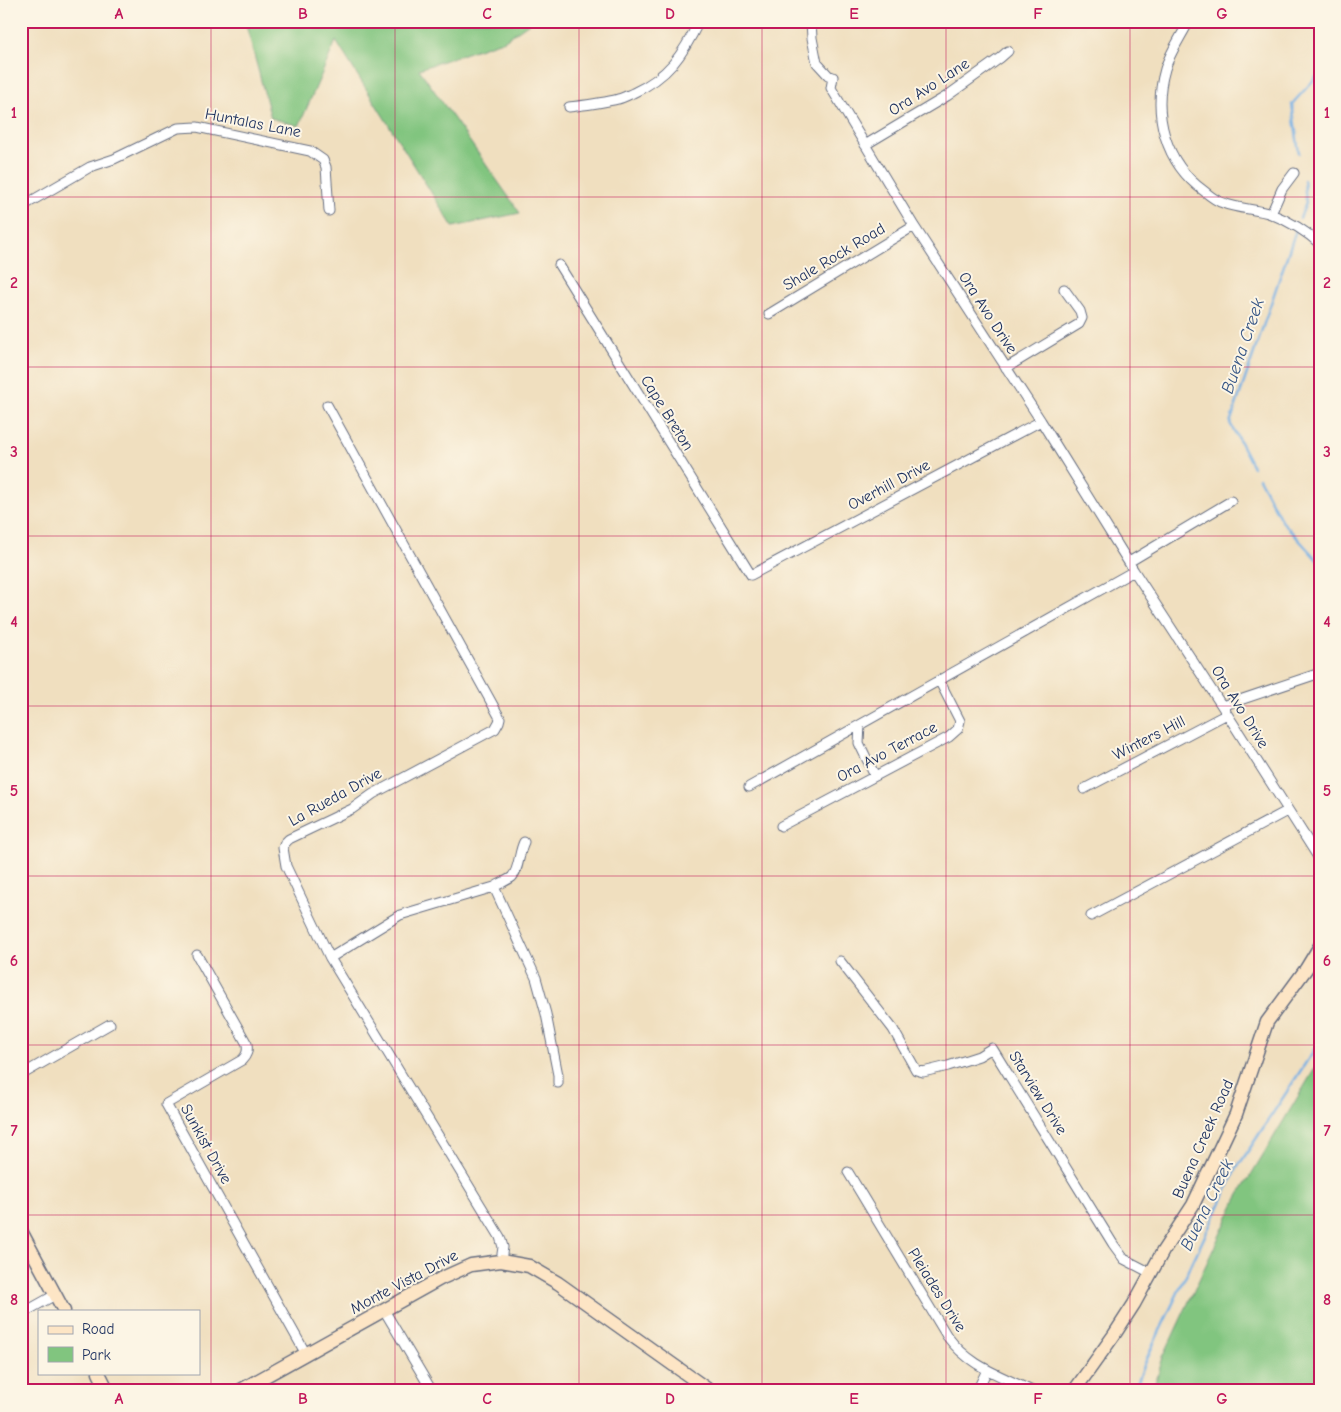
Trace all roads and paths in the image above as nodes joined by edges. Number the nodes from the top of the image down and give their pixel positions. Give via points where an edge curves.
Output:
1 (699, 21) edge
2 (811, 21) edge
3 (1189, 21) edge
4 (1008, 51) dead end
5 (569, 107) dead end
6 (864, 145) junction
7 (1294, 173) dead end
8 (21, 207) edge
9 (329, 211) dead end
10 (1271, 214) junction
11 (914, 226) junction
12 (1320, 244) edge
13 (559, 265) dead end
14 (1064, 289) dead end
15 (769, 314) dead end
16 (1006, 368) junction
17 (328, 404) dead end
18 (1041, 421) junction
19 (1231, 501) dead end
20 (1129, 562) junction
21 (1134, 571) junction
22 (751, 575) joint
23 (1320, 673) edge
24 (939, 680) junction
25 (1225, 710) junction
26 (860, 725) junction
27 (874, 776) junction
28 (748, 787) dead end
29 (1084, 789) dead end
30 (1287, 810) junction
31 (781, 826) dead end
32 (524, 842) dead end
33 (1320, 860) edge
34 (494, 887) junction
35 (1091, 916) dead end
36 (1320, 946) edge
37 (198, 955) dead end
38 (330, 958) junction
39 (840, 961) dead end
40 (110, 1024) dead end
41 (21, 1075) edge
42 (558, 1083) dead end
43 (848, 1172) dead end
44 (21, 1231) edge
45 (501, 1261) junction
46 (1151, 1273) junction
47 (54, 1295) junction
48 (63, 1310) edge
49 (384, 1310) junction
50 (21, 1314) edge
51 (306, 1354) junction
52 (987, 1370) junction
53 (100, 1374) edge
54 (243, 1390) edge
55 (108, 1391) edge
56 (432, 1391) edge
57 (710, 1391) edge
58 (977, 1391) edge
59 (1032, 1391) edge
60 (1074, 1391) edge

1 - 5 street via 681,54 649,86 619,99
2 - 6 street, Ora Avo Drive via 817,63 833,77 831,88
3 - 10 street via 1165,68 1160,108 1166,140 1184,173 1215,200
4 - 6 street, Ora Avo Lane via 947,96
6 - 11 street, Ora Avo Drive
7 - 10 street via 1282,188
8 - 9 street, Huntalas Lane via 90,167 178,128 196,127 310,150 326,167
10 - 12 street via 1296,225
11 - 15 street, Shale Rock Road
11 - 16 street, Ora Avo Drive
13 - 22 street, Cape Breton
14 - 16 street via 1080,311 1082,318 1079,324
16 - 18 street, Ora Avo Drive
17 - 38 street, La Rueda Drive via 500,718 495,728 285,843 286,866
18 - 20 street, Ora Avo Drive
18 - 22 street, Overhill Drive
19 - 20 street
20 - 21 street, Ora Avo Drive
21 - 24 street
21 - 25 street, Ora Avo Drive
23 - 25 street, Winters Hill
24 - 26 street
24 - 27 street, Ora Avo Terrace via 960,721 958,729 949,737
25 - 29 street, Winters Hill
25 - 30 street, Ora Avo Drive
26 - 27 street via 859,744
26 - 28 street
27 - 31 street, Ora Avo Terrace
30 - 33 street, Ora Avo Drive
30 - 35 street
32 - 34 street via 512,876
34 - 38 street via 400,914
34 - 42 street via 536,978
36 - 46 main road, Buena Creek Road via 1267,1022 1236,1114 1217,1156 1193,1205
37 - 51 street, Sunkist Drive via 248,1051 242,1060 166,1104
38 - 45 street, La Rueda Drive via 500,1237 503,1247
39 - 46 street, Starview Drive via 893,1030 916,1070 924,1072 948,1066 992,1048 1113,1244 1124,1259
40 - 41 street
43 - 52 street, Pleiades Drive via 947,1336 965,1356
44 - 47 main road
45 - 49 main road, Monte Vista Drive via 471,1265 440,1278
45 - 57 main road, Monte Vista Drive via 529,1266 558,1283
46 - 60 main road, Buena Creek Road via 1114,1335
47 - 48 main road
47 - 50 street
49 - 51 main road, Monte Vista Drive
49 - 56 street
51 - 54 main road, Monte Vista Drive
52 - 58 street
52 - 59 street, Pleiades Drive
53 - 55 main road

